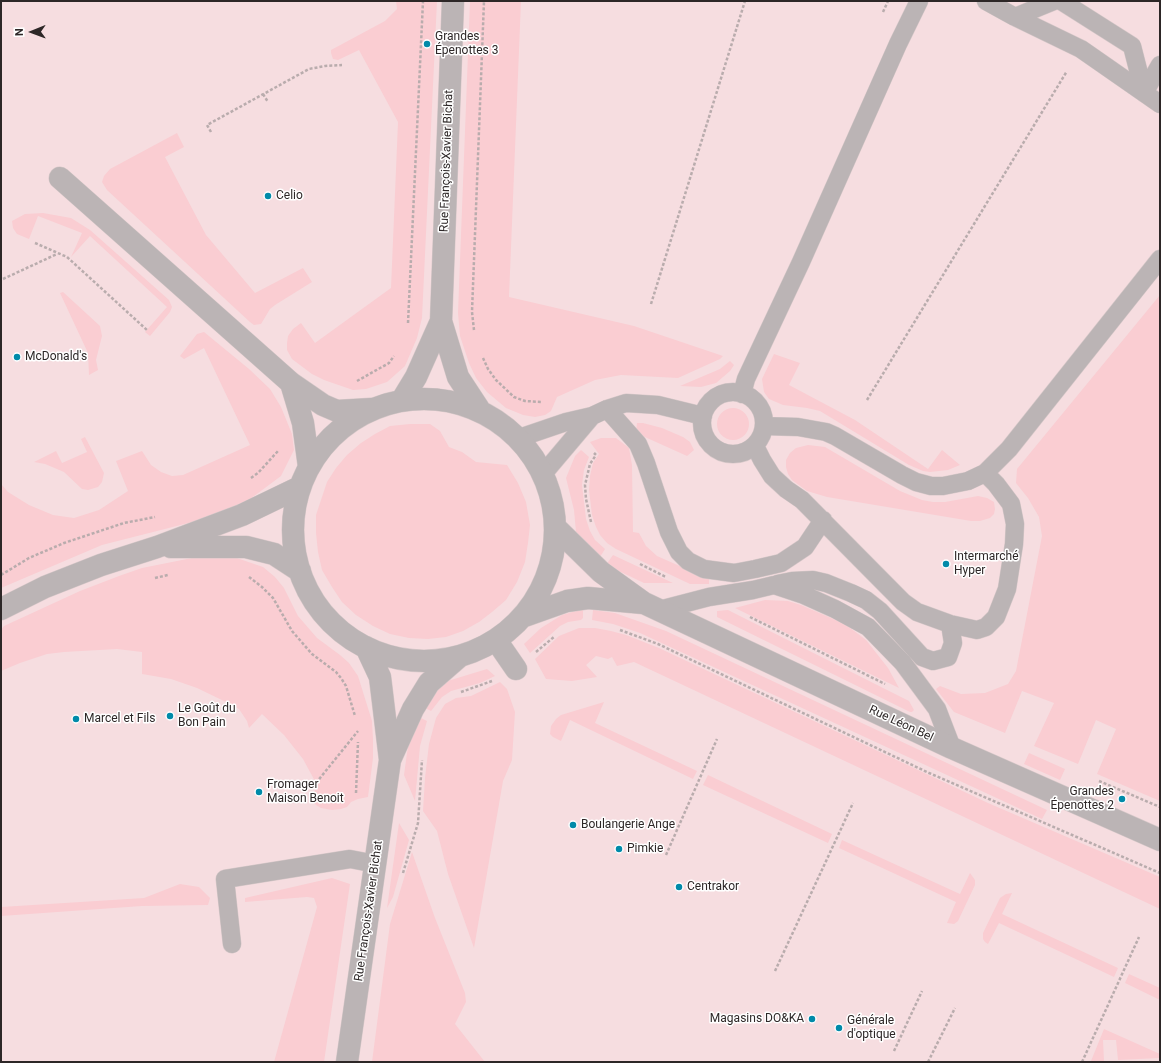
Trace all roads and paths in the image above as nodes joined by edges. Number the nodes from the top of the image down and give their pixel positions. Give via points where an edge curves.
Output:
1 (423, 1) edge
2 (453, 1) edge
3 (484, 1) edge
4 (745, 1) edge
5 (919, 1) edge
6 (986, 1) edge
7 (1054, 1) edge
8 (1062, 1) edge
9 (1015, 17) junction
10 (1081, 49) junction
11 (342, 65) dead end
12 (1160, 65) edge
13 (1144, 93) junction
14 (263, 94) junction
15 (268, 102) dead end
16 (1160, 104) edge
17 (211, 132) dead end
18 (60, 178) dead end
19 (35, 243) dead end
20 (58, 254) junction
21 (1160, 259) edge
22 (3, 279) dead end
23 (651, 304) dead end
24 (441, 321) junction
25 (408, 325) dead end
26 (147, 330) dead end
27 (475, 332) dead end
28 (396, 353) dead end
29 (482, 356) dead end
30 (357, 382) dead end
31 (291, 383) junction
32 (742, 394) junction
33 (402, 400) junction
34 (867, 400) dead end
35 (545, 401) dead end
36 (371, 409) junction
37 (479, 409) junction
38 (599, 413) junction
39 (703, 416) junction
40 (764, 426) junction
41 (519, 438) junction
42 (283, 445) dead end
43 (755, 446) junction
44 (591, 450) dead end
45 (309, 467) junction
46 (985, 473) junction
47 (543, 474) junction
48 (247, 482) dead end
49 (300, 487) junction
50 (159, 516) dead end
51 (823, 520) junction
52 (592, 524) dead end
53 (555, 527) junction
54 (157, 547) junction
55 (639, 564) dead end
56 (300, 571) junction
57 (1, 574) edge
58 (169, 575) dead end
59 (244, 575) dead end
60 (667, 577) dead end
61 (154, 578) dead end
62 (774, 585) junction
63 (709, 597) junction
64 (652, 606) junction
65 (1, 609) edge
66 (522, 616) junction
67 (950, 624) junction
68 (617, 629) dead end
69 (558, 634) dead end
70 (496, 640) junction
71 (366, 647) junction
72 (461, 656) junction
73 (516, 670) junction
74 (887, 685) dead end
75 (459, 693) dead end
76 (356, 719) dead end
77 (357, 725) dead end
78 (358, 731) junction
79 (717, 739) dead end
80 (952, 748) junction
81 (422, 758) dead end
82 (390, 760) junction
83 (1093, 778) dead end
84 (316, 783) dead end
85 (355, 798) dead end
86 (853, 803) dead end
87 (1160, 807) edge
88 (1160, 840) edge
89 (666, 855) dead end
90 (376, 864) junction
91 (1160, 873) edge
92 (403, 875) dead end
93 (1139, 937) dead end
94 (232, 944) dead end
95 (775, 971) dead end
96 (922, 991) dead end
97 (955, 1008) dead end
98 (894, 1051) dead end
99 (347, 1062) edge
100 (928, 1062) edge
101 (1082, 1062) edge

1 - 25 path
2 - 24 street, Rue François-Xavier Bichat
3 - 27 path via 472,312
4 - 23 path
5 - 32 lane via 746,379
6 - 9 lane
7 - 9 lane
8 - 13 lane via 1132,46
9 - 10 lane
10 - 13 lane
10 - 34 path
11 - 14 path via 309,69
12 - 13 lane
13 - 16 lane
14 - 15 path
14 - 17 path via 207,125
18 - 31 street
19 - 20 path
20 - 22 path
20 - 26 path via 67,257
21 - 46 lane via 1009,449
24 - 33 street, Rue François-Xavier Bichat via 416,377
24 - 37 street, Rue François-Xavier Bichat via 458,377
28 - 30 path via 388,363
29 - 35 path via 496,380 514,397 525,401
31 - 36 street via 323,405 337,410
31 - 45 street via 303,423
32 - 39 lane via 732,392 713,399
32 - 40 lane via 750,397 761,409
33 - 36 street
33 - 37 street via 441,398
36 - 45 street via 335,433
37 - 41 street
38 - 39 lane via 626,403 642,403
38 - 41 lane
38 - 47 lane
38 - 51 lane via 638,444 669,532 679,552 688,562 704,569 734,573 781,563 805,547
39 - 43 lane via 704,434 714,448 735,454 748,451
40 - 43 lane via 760,440
40 - 46 lane via 798,427 826,432 902,475 931,486 956,484
41 - 47 street
42 - 48 path
43 - 51 lane via 772,476
44 - 52 path via 596,455 590,464 585,485
45 - 49 street
46 - 67 lane via 1011,504 1015,524 1007,589 996,617 986,627 977,630
47 - 53 street via 554,508
49 - 54 street via 242,515
49 - 56 street via 293,529
50 - 57 path via 124,523 64,543
51 - 67 lane via 916,612
53 - 64 street, Rue Léon Bel via 601,572
53 - 66 street via 552,559 541,590
54 - 56 street via 246,547 274,554
54 - 65 street via 100,565 45,587
55 - 60 path
56 - 71 street via 319,608 332,623
58 - 61 path
59 - 76 path via 262,586 273,598 292,631 312,654 341,678
62 - 63 lane
62 - 67 lane via 813,580 866,600 880,611 922,657 933,661 948,657 953,643
62 - 80 lane via 804,595 868,627 904,663 937,709
63 - 64 lane
63 - 74 path
64 - 66 street, Rue Léon Bel via 588,598 567,601
64 - 80 street, Rue Léon Bel
66 - 70 street
68 - 91 path via 658,644 929,773
69 - 73 path
70 - 72 street
70 - 73 street
71 - 72 street via 396,658 429,661
71 - 82 street, Rue François-Xavier Bichat via 380,677
72 - 82 street, Rue François-Xavier Bichat via 429,683 413,709
73 - 75 path
77 - 78 path
78 - 84 path
78 - 85 path
79 - 89 path
80 - 88 street, Rue Léon Bel
81 - 92 path via 418,823
82 - 90 street, Rue François-Xavier Bichat
83 - 87 path
86 - 95 path
90 - 94 lane via 350,859 225,879
90 - 99 street, Rue François-Xavier Bichat
93 - 101 path
96 - 98 path
97 - 100 path

